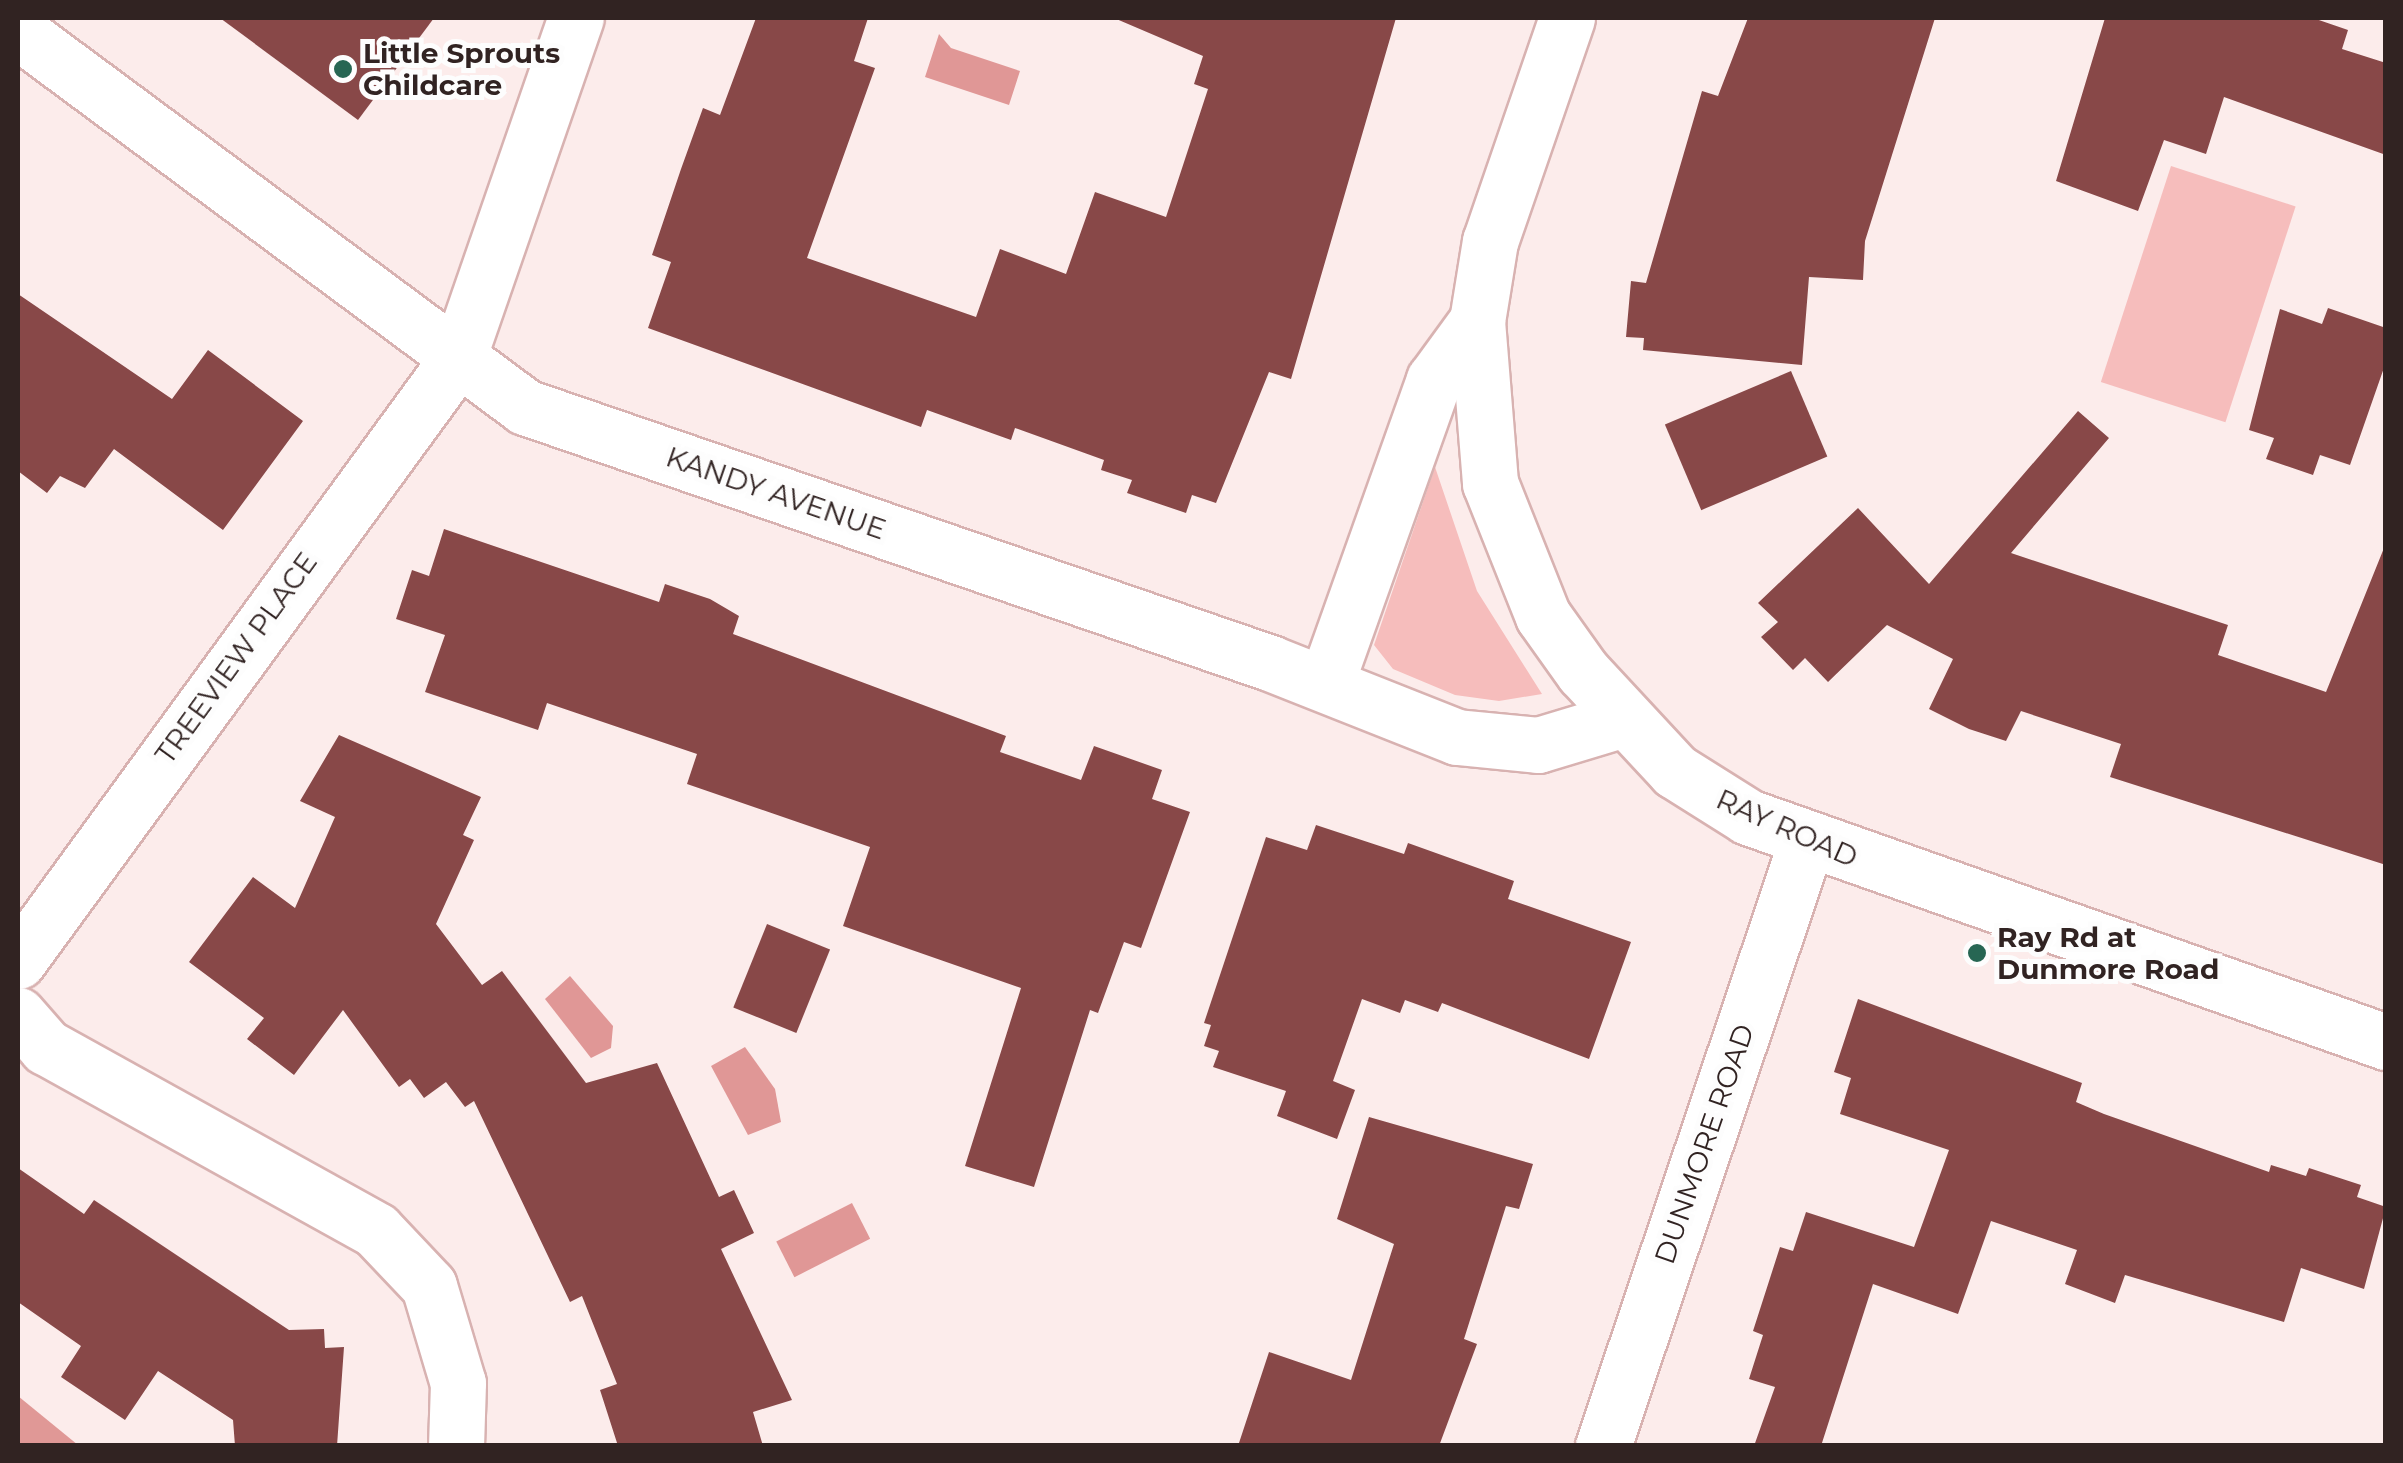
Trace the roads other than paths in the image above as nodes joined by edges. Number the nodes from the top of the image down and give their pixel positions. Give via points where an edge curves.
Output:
1 (576, 18) edge
2 (1566, 18) edge
3 (18, 31) edge
4 (1477, 321) junction
5 (458, 358) junction
6 (1326, 683) junction
7 (1624, 719) junction
8 (1806, 842) junction
9 (18, 962) edge
10 (18, 1015) edge
11 (2386, 1042) edge
12 (456, 1446) edge
13 (1603, 1446) edge

1 - 5 street, TREEVIEW PLACE
2 - 4 street, RAY ROAD via 1490,240
3 - 5 street, KANDY AVENUE
4 - 6 street, RAY ROAD via 1434,380
4 - 7 street, RAY ROAD via 1490,483 1512,550 1543,616
5 - 6 street, KANDY AVENUE via 525,406
5 - 9 street, TREEVIEW PLACE
6 - 7 street, KANDY AVENUE via 1500,745 1571,739
7 - 8 street, RAY ROAD via 1710,796
8 - 11 street, RAY ROAD
8 - 13 street, DUNMORE ROAD
10 - 12 street via 46,1047 376,1230 429,1286 458,1384

